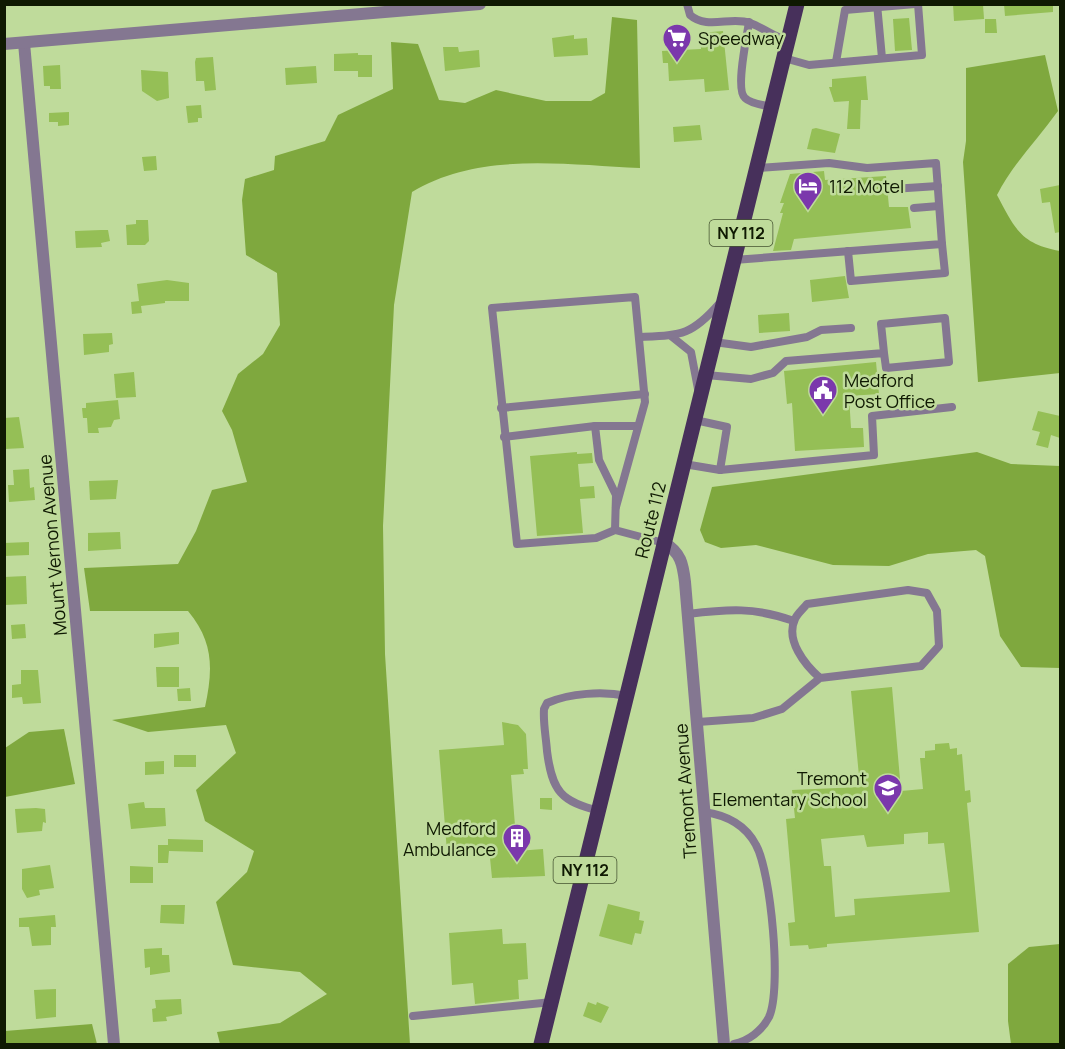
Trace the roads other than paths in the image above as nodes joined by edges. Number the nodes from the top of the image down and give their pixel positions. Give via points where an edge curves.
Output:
1 (480, 4) edge
2 (687, 4) edge
3 (797, 4) edge
4 (917, 4) edge
5 (878, 6) edge
6 (748, 22) junction
7 (789, 41) junction
8 (24, 43) junction
9 (4, 45) edge
10 (784, 58) junction
11 (882, 58) junction
12 (836, 62) junction
13 (772, 107) junction
14 (757, 168) junction
15 (938, 186) junction
16 (892, 189) dead end
17 (939, 206) junction
18 (914, 208) dead end
19 (942, 244) junction
20 (848, 251) junction
21 (734, 260) junction
22 (725, 298) junction
23 (851, 328) dead end
24 (671, 336) junction
25 (639, 337) junction
26 (714, 342) junction
27 (885, 353) junction
28 (706, 375) junction
29 (645, 394) junction
30 (700, 400) junction
31 (952, 407) dead end
32 (501, 408) junction
33 (695, 420) junction
34 (595, 426) junction
35 (638, 426) junction
36 (504, 437) junction
37 (684, 464) junction
38 (720, 470) junction
39 (616, 507) junction
40 (615, 530) junction
41 (664, 543) junction
42 (688, 614) junction
43 (794, 621) junction
44 (820, 678) junction
45 (627, 696) junction
46 (698, 722) junction
47 (600, 811) junction
48 (704, 812) junction
49 (552, 1002) junction
50 (413, 1016) dead end
51 (114, 1044) edge
52 (541, 1044) edge
53 (723, 1044) edge
54 (734, 1044) edge

1 - 8 street
2 - 6 lane via 690,15 703,22
3 - 7 main road, Route 112 / NY 112
4 - 5 lane
4 - 11 lane via 922,55
5 - 11 lane
5 - 12 lane via 845,10
6 - 7 lane
6 - 13 lane via 740,82 742,95
7 - 10 main road, Route 112 / NY 112
8 - 9 street
8 - 51 street, Mount Vernon Avenue
10 - 12 lane via 808,65
10 - 13 main road, Route 112 / NY 112
11 - 12 lane
13 - 14 main road, Route 112 / NY 112
14 - 15 lane via 829,163 867,168 936,163
14 - 21 main road, Route 112 / NY 112
15 - 16 lane
15 - 17 lane
17 - 18 lane
17 - 19 lane
19 - 20 lane
19 - 20 lane via 945,273 851,281
20 - 21 lane
21 - 22 main road, Route 112 / NY 112
22 - 24 lane via 698,327
22 - 26 main road, Route 112 / NY 112
23 - 26 lane via 821,330 807,337 751,347
24 - 25 lane
24 - 30 lane via 686,345 694,358
25 - 29 lane
25 - 32 lane via 635,297 492,308
26 - 28 main road, Route 112 / NY 112
27 - 27 lane via 881,324 945,318 949,362 886,368
27 - 28 lane via 786,361 773,373 751,379
28 - 30 main road, Route 112 / NY 112
29 - 32 lane
29 - 35 lane
30 - 33 main road, Route 112 / NY 112
31 - 38 lane via 872,416 874,455
32 - 36 lane
33 - 37 main road, Route 112 / NY 112
33 - 38 lane via 727,427
34 - 35 lane
34 - 36 lane
34 - 39 lane via 599,460 616,495
35 - 39 lane
36 - 40 lane via 517,544 596,538
37 - 38 lane
37 - 41 main road, Route 112 / NY 112
39 - 40 lane
40 - 41 lane
41 - 42 street, Tremont Avenue via 681,558
41 - 45 main road, Route 112 / NY 112
42 - 43 lane via 742,608
42 - 46 street, Tremont Avenue
43 - 44 lane via 794,638 803,663
43 - 44 lane via 807,604 908,590 927,593 934,603 939,646 921,666
44 - 46 lane via 782,709 753,718
45 - 47 main road, Route 112 / NY 112
45 - 47 lane via 614,693 561,697 547,703 544,709 550,778 576,806
46 - 48 street, Tremont Avenue
47 - 49 main road, Route 112 / NY 112
48 - 53 street, Tremont Avenue
48 - 54 lane via 737,822 756,844 765,871 776,982 769,1016 757,1033
49 - 50 lane
49 - 52 main road, Route 112 / NY 112

